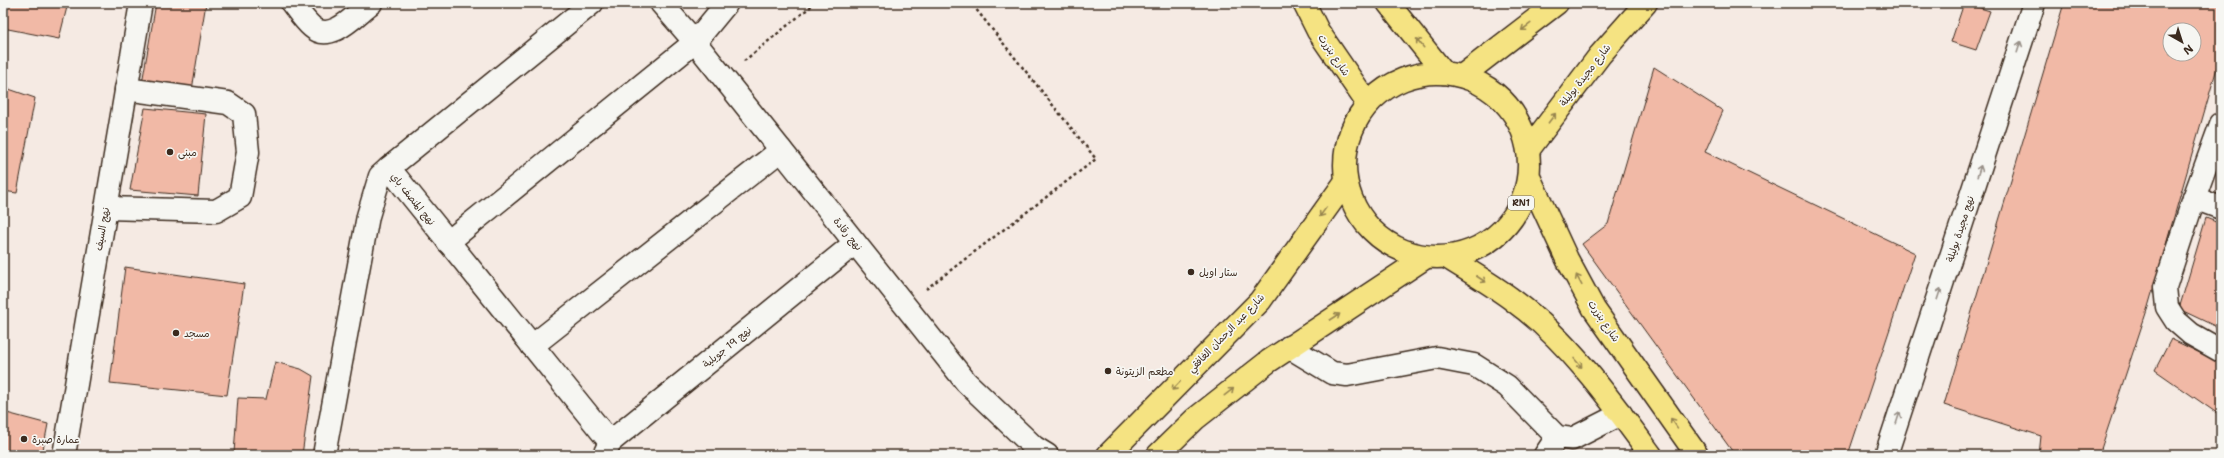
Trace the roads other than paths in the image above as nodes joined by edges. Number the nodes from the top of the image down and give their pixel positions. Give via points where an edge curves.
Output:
1 (141, 3) edge
2 (292, 3) edge
3 (370, 3) edge
4 (592, 3) edge
5 (661, 3) edge
6 (727, 3) edge
7 (1304, 3) edge
8 (1388, 3) edge
9 (1557, 3) edge
10 (1646, 3) edge
11 (2034, 3) edge
12 (695, 42) junction
13 (1453, 74) junction
14 (126, 89) junction
15 (1368, 104) junction
16 (2221, 124) edge
17 (1529, 149) junction
18 (781, 150) junction
19 (388, 168) junction
20 (1529, 177) junction
21 (1346, 181) junction
22 (2194, 198) junction
23 (106, 208) junction
24 (2221, 208) edge
25 (448, 242) junction
26 (855, 243) junction
27 (1426, 257) junction
28 (1448, 258) junction
29 (532, 346) junction
30 (1289, 348) junction
31 (2221, 350) edge
32 (1621, 414) junction
33 (1557, 437) junction
34 (607, 449) edge
35 (64, 455) edge
36 (324, 455) edge
37 (1046, 455) edge
38 (1108, 455) edge
39 (1158, 455) edge
40 (1545, 455) edge
41 (1652, 455) edge
42 (1697, 455) edge
43 (1886, 455) edge

1 - 14 street, نهج السيف
2 - 3 street via 313,28 325,33 335,31
4 - 19 street
5 - 12 street, نهج رقادة
6 - 12 street
7 - 15 main road, شارع بنزرت via 1318,31
13 -> 8 main road, RN1
9 -> 13 main road
17 -> 10 main road, شارع مجيدة بوليلة via 1600,55
43 -> 11 street, نهج مجيدة بوليلة
12 - 18 street, نهج رقادة
12 - 25 street
13 - 15 main road, RN1 via 1416,75 1389,86
13 - 17 main road, RN1 via 1487,88 1499,96 1513,111
14 - 23 street, نهج السيف
14 - 23 street via 228,103 244,114 248,152 240,197 216,211
15 - 21 main road, RN1 via 1351,134 1345,154
16 - 22 street
17 - 20 main road, RN1
18 - 26 street, نهج رقادة
18 - 29 street
19 - 25 street, نهج المنصف باي
19 - 36 street, نهج المنصف باي via 380,176 369,210
20 - 28 main road, RN1 via 1520,206 1503,231 1478,249
42 -> 20 main road, شارع بنزرت / RN1 via 1594,309 1567,259
21 - 27 main road, RN1 via 1353,204 1365,224 1382,240 1403,252
21 -> 38 main road, شارع عبد الرحمان الغافقي via 1260,301
22 - 24 street
22 - 31 street via 2165,287 2167,307 2176,321 2190,334
23 - 35 street, نهج السيف
25 - 29 street, نهج المنصف باي
26 - 34 street, نهج 19 جويلية
26 - 37 street, نهج رقادة via 966,382 1034,447
27 - 28 main road, RN1
30 -> 27 main road
28 -> 32 main road via 1515,301 1558,340
29 - 34 street, نهج المنصف باي
30 - 33 street via 1332,373 1347,375 1437,358 1474,365 1507,386
39 -> 30 main road via 1194,418
32 - 33 street via 1572,439
32 - 41 main road
33 - 40 street

